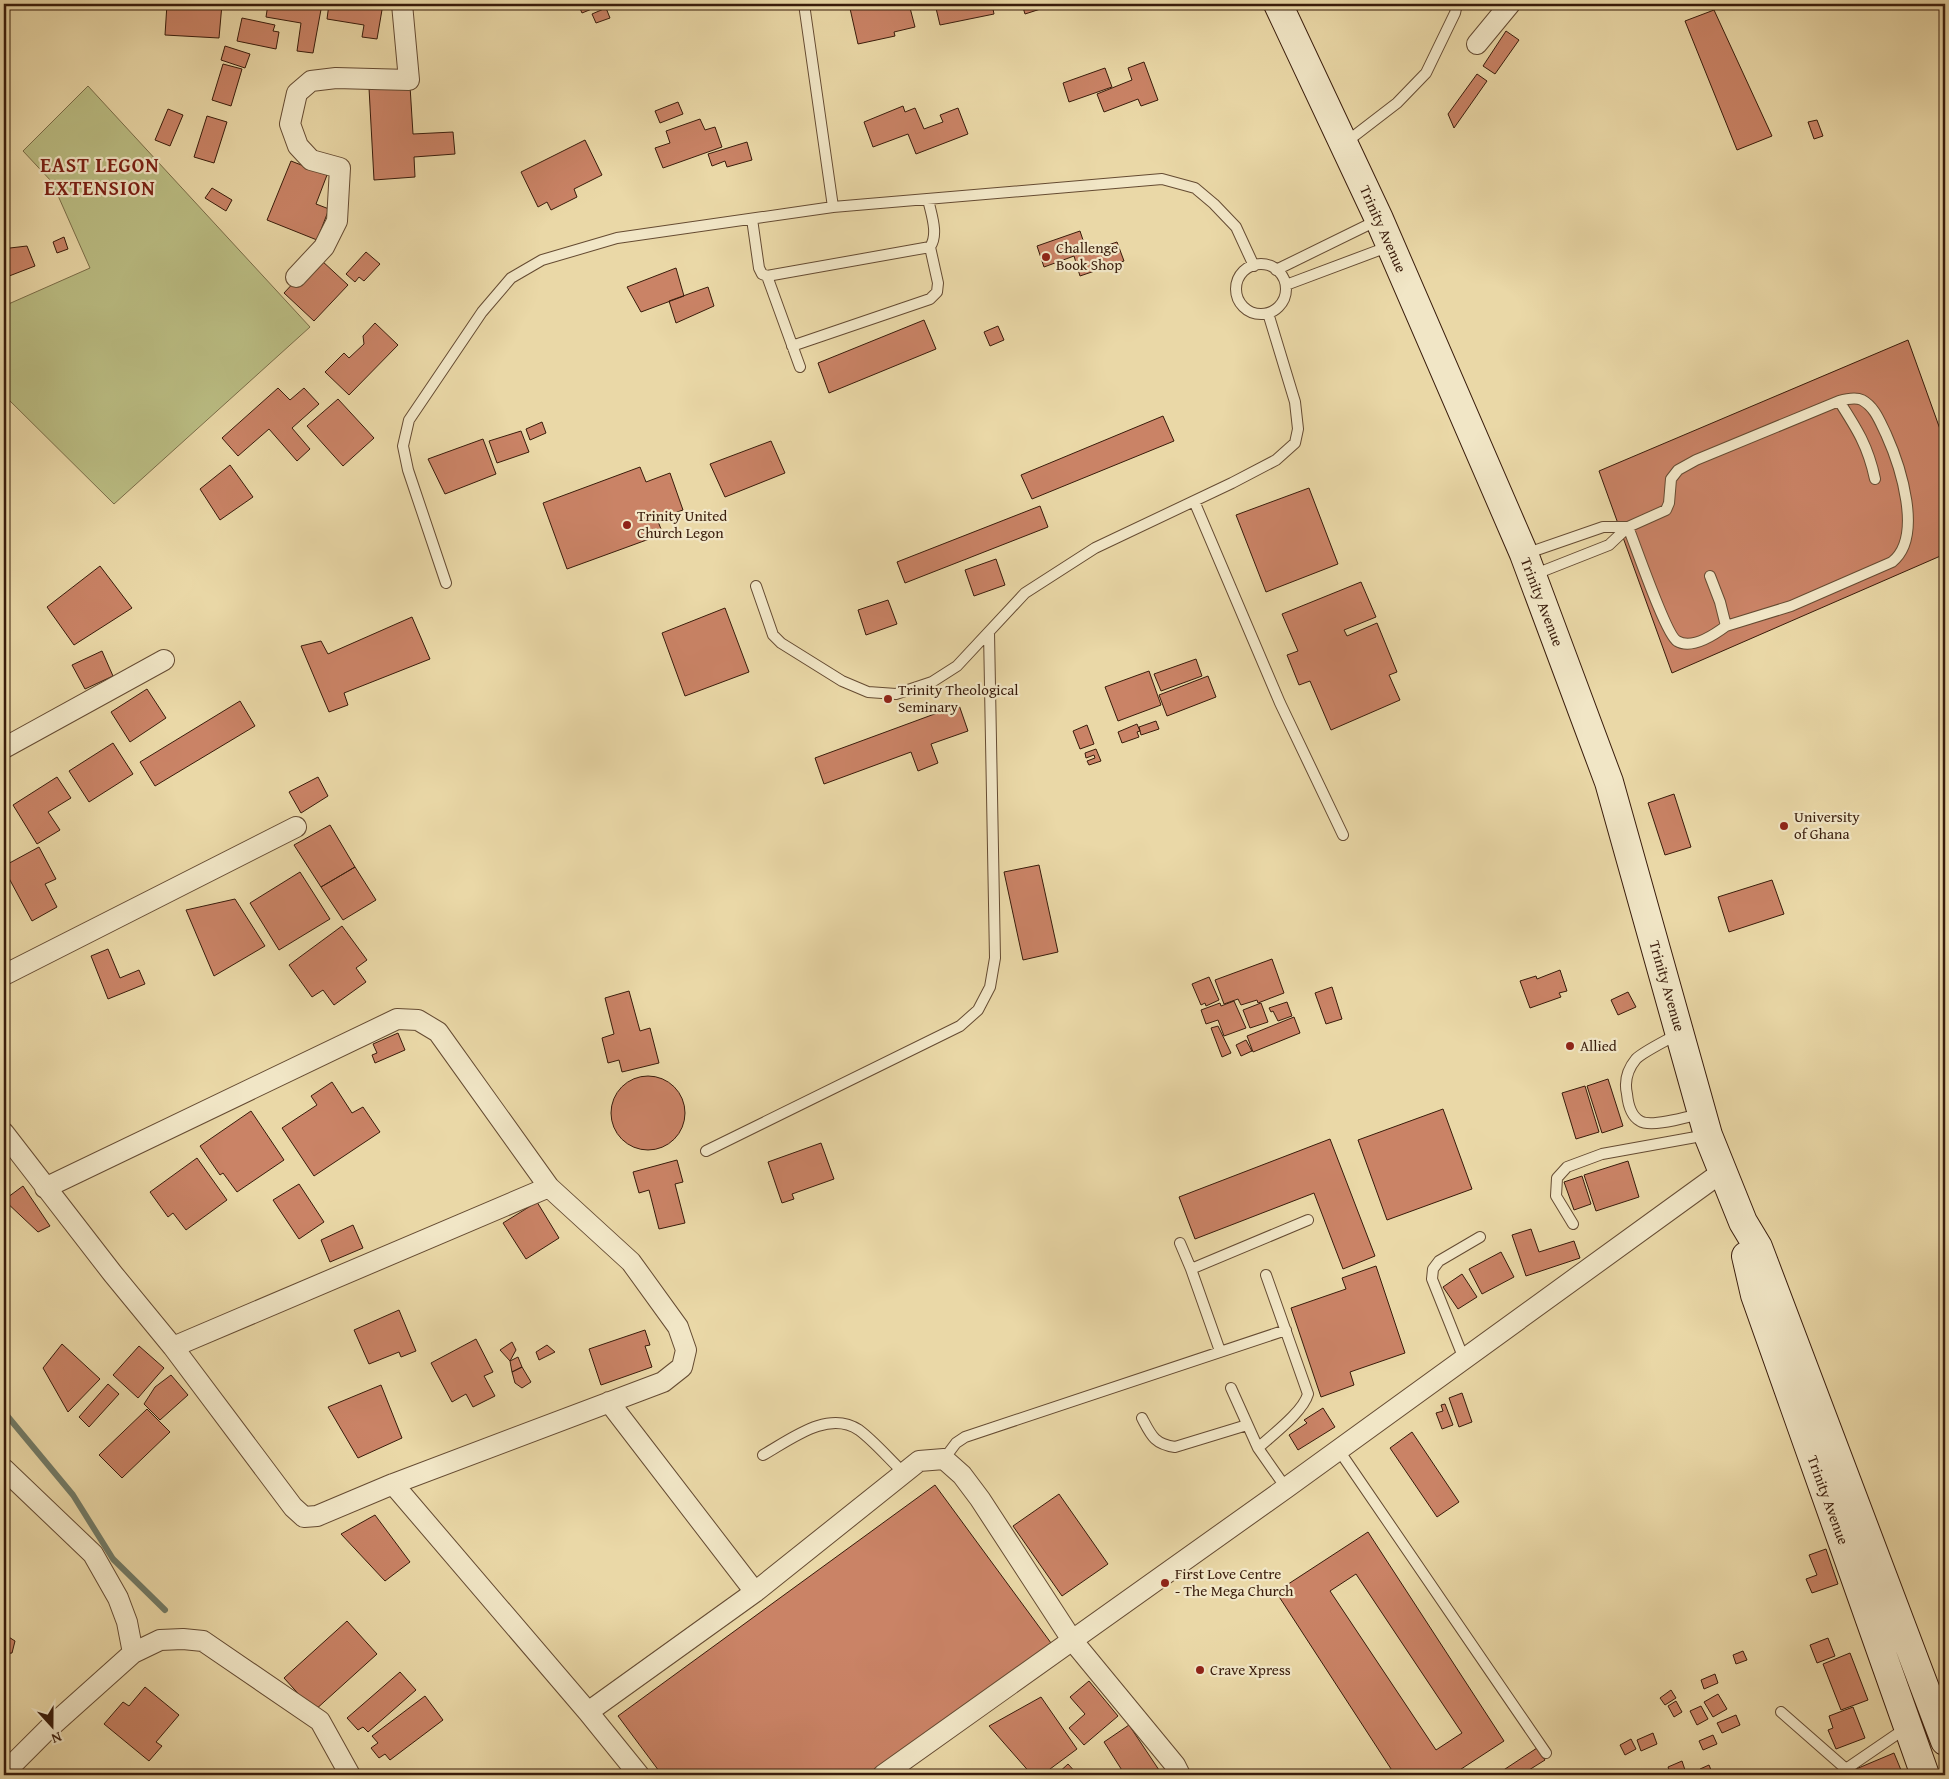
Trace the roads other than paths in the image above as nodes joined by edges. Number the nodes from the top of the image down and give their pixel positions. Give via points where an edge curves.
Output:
1 (402, 4) edge
2 (804, 4) edge
3 (1278, 4) edge
4 (1457, 4) edge
5 (1510, 4) edge
6 (1477, 44) dead end
7 (1344, 144) junction
8 (928, 199) junction
9 (833, 207) junction
10 (752, 219) junction
11 (1379, 220) junction
12 (1390, 246) junction
13 (930, 247) junction
14 (1254, 266) junction
15 (1276, 270) junction
16 (767, 276) junction
17 (296, 277) dead end
18 (1286, 285) junction
19 (1268, 313) junction
20 (792, 346) junction
21 (800, 368) dead end
22 (1839, 400) junction
23 (1875, 480) dead end
24 (1194, 501) junction
25 (1628, 527) junction
26 (1528, 565) junction
27 (1710, 576) dead end
28 (446, 583) dead end
29 (756, 586) dead end
30 (1726, 626) junction
31 (989, 632) junction
32 (164, 660) dead end
33 (4, 748) edge
34 (296, 827) dead end
35 (1343, 835) dead end
36 (4, 975) edge
37 (1680, 1033) junction
38 (1704, 1124) junction
39 (4, 1133) edge
40 (706, 1151) dead end
41 (1722, 1172) junction
42 (549, 1187) junction
43 (45, 1188) junction
44 (1308, 1220) dead end
45 (1744, 1222) junction
46 (1573, 1224) dead end
47 (1480, 1237) dead end
48 (1180, 1243) dead end
49 (1191, 1269) junction
50 (1266, 1275) dead end
51 (1286, 1330) junction
52 (173, 1347) junction
53 (1220, 1351) junction
54 (1464, 1359) junction
55 (1231, 1388) dead end
56 (609, 1402) junction
57 (1142, 1418) dead end
58 (1247, 1425) junction
59 (1258, 1448) junction
60 (1338, 1449) junction
61 (764, 1455) dead end
62 (944, 1459) junction
63 (4, 1469) edge
64 (904, 1473) junction
65 (393, 1484) junction
66 (1286, 1488) junction
67 (755, 1592) junction
68 (1072, 1640) junction
69 (132, 1653) junction
70 (588, 1712) junction
71 (1781, 1712) dead end
72 (1908, 1726) junction
73 (1945, 1741) edge
74 (1546, 1753) dead end
75 (1846, 1772) edge
76 (6, 1773) edge
77 (350, 1775) edge
78 (639, 1775) edge
79 (883, 1775) edge
80 (1180, 1775) edge
81 (1925, 1775) edge

1 - 17 street via 409,80 336,78 311,81 297,93 290,124 298,146 311,160 340,168 338,221 324,247
2 - 9 lane
3 - 7 street, Trinity Avenue
4 - 7 lane via 1426,73 1397,103
5 - 6 street
7 - 11 street, Trinity Avenue
8 - 9 lane
8 - 13 lane via 934,235
8 - 14 lane via 1162,178 1195,188 1214,204 1236,227
9 - 10 lane
10 - 16 lane via 759,268
10 - 28 lane via 617,238 542,260 511,278 499,291 409,420 403,446
11 - 12 street, Trinity Avenue
11 - 15 lane
12 - 18 lane
12 - 26 street, Trinity Avenue
13 - 16 lane
13 - 20 lane via 938,283 937,292 930,299
14 - 15 lane via 1272,266
14 - 19 lane via 1248,267 1240,276 1236,287 1238,299 1255,314
15 - 18 lane
16 - 20 lane
18 - 19 lane via 1278,307
19 - 24 lane via 1295,402 1298,429 1294,443 1276,460
20 - 21 lane
22 - 23 lane via 1862,436
22 - 25 lane via 1678,470 1671,479 1666,510
22 - 30 lane via 1860,399 1868,404 1889,440 1902,476 1908,508 1906,537 1898,558 1791,606
24 - 31 lane via 1095,548 1025,593
24 - 35 lane via 1280,702
25 - 26 lane via 1603,527
25 - 26 lane via 1609,545
25 - 30 lane via 1674,639 1694,643
26 - 37 street, Trinity Avenue via 1609,782
27 - 30 lane
29 - 31 lane via 773,635 781,644 842,682 868,692 896,694 932,682 957,666
31 - 40 lane via 995,958 990,987 978,1010 960,1026
32 - 33 street
34 - 36 street
37 - 38 street, Trinity Avenue
37 - 38 lane via 1637,1059 1624,1083 1628,1102 1632,1114 1640,1122
38 - 41 street, Trinity Avenue
38 - 46 lane via 1567,1167 1558,1178 1556,1196
39 - 43 street
41 - 45 street, Trinity Avenue
41 - 54 street
42 - 43 street via 438,1032 418,1020 397,1019
42 - 52 street
42 - 56 street via 631,1262 678,1327 686,1350 682,1367 663,1382
43 - 52 street
44 - 49 lane
45 - 72 street, Trinity Avenue via 1744,1247 1755,1295
45 - 73 street, Trinity Avenue via 1758,1247
47 - 54 lane via 1439,1261 1433,1269 1432,1279
48 - 49 lane
49 - 53 lane
50 - 51 lane
51 - 53 lane
51 - 59 lane via 1308,1394 1292,1417
52 - 65 street via 293,1507 304,1517 316,1516
53 - 62 lane via 965,1438 956,1443
54 - 60 street
55 - 58 lane
56 - 65 street
56 - 67 street
57 - 58 lane via 1154,1439 1164,1446 1175,1447
58 - 59 lane
59 - 66 lane
60 - 66 street
60 - 74 lane
61 - 64 lane via 809,1429 842,1423 858,1430
62 - 64 street via 919,1461
62 - 68 street via 962,1475 980,1499
63 - 69 street via 93,1554 118,1598 127,1622
64 - 67 street
65 - 70 street
66 - 68 street
67 - 70 street
68 - 79 street
68 - 80 street
69 - 76 street via 47,1730
69 - 77 street via 160,1640 203,1641 320,1721
70 - 78 street
71 - 75 lane
72 - 75 lane
72 - 81 street, Trinity Avenue

